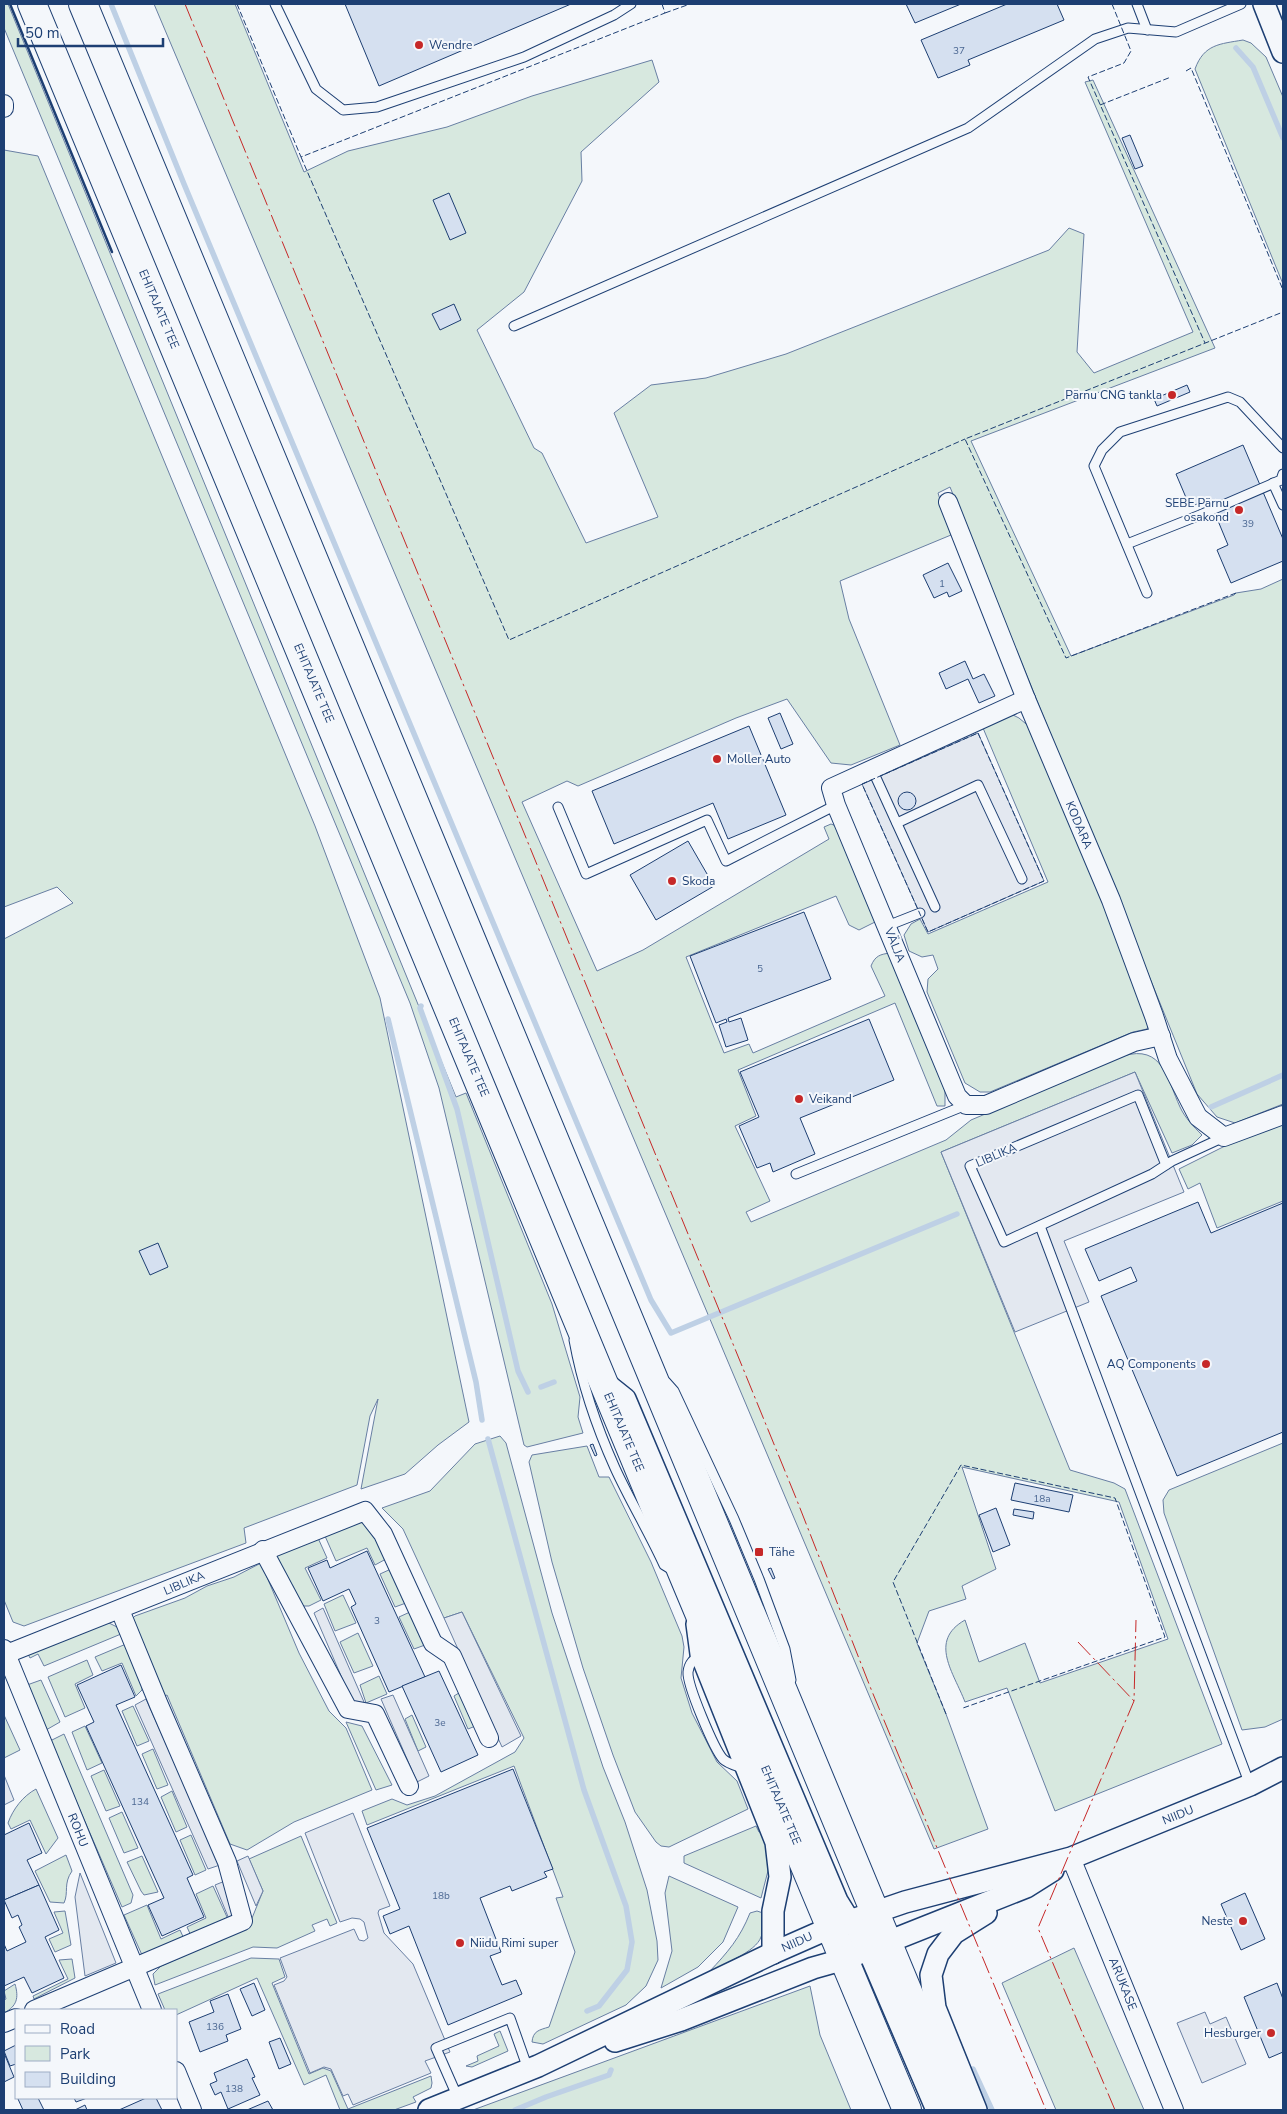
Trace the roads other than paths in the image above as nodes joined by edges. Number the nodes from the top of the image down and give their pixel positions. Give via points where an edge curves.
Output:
1 (32, 4) edge
2 (83, 4) edge
3 (274, 4) edge
4 (631, 4) edge
5 (1137, 4) edge
6 (1241, 4) edge
7 (1264, 4) edge
8 (1147, 30) junction
9 (1283, 52) edge
10 (4, 104) edge
11 (4, 108) edge
12 (514, 326) dead end
13 (1283, 448) edge
14 (1283, 474) edge
15 (1273, 483) junction
16 (948, 502) dead end
17 (1283, 506) edge
18 (1127, 544) junction
19 (1147, 593) dead end
20 (1026, 699) junction
21 (872, 769) junction
22 (836, 805) junction
23 (558, 807) dead end
24 (897, 823) junction
25 (1022, 879) dead end
26 (935, 907) dead end
27 (920, 913) dead end
28 (887, 926) junction
29 (1160, 1036) junction
30 (966, 1105) junction
31 (1283, 1115) edge
32 (1224, 1137) junction
33 (1166, 1165) junction
34 (796, 1174) dead end
35 (1040, 1226) junction
36 (564, 1288) junction
37 (602, 1380) junction
38 (263, 1550) junction
39 (689, 1590) junction
40 (120, 1610) junction
41 (4, 1653) edge
42 (489, 1738) dead end
43 (1283, 1768) edge
44 (1250, 1785) junction
45 (409, 1786) dead end
46 (1071, 1858) junction
47 (1026, 1887) junction
48 (849, 1922) junction
49 (869, 1949) junction
50 (773, 1953) junction
51 (135, 1967) junction
52 (36, 2009) edge
53 (152, 2009) edge
54 (533, 2068) junction
55 (178, 2076) edge
56 (458, 2098) junction
57 (192, 2110) edge
58 (429, 2110) edge
59 (908, 2110) edge
60 (937, 2110) edge
61 (957, 2110) edge
62 (976, 2110) edge
63 (1174, 2110) edge

1 - 36 highway, EHITAJATE TEE
2 - 48 highway, EHITAJATE TEE via 800,1734
3 - 4 lane via 316,89 343,110 378,106 524,57
5 - 8 lane
6 - 8 lane via 1176,32
7 - 9 street
8 - 12 lane via 1128,28 1095,38 968,128
10 - 11 street
13 - 18 lane via 1240,402 1228,397 1120,432 1102,450 1094,466
14 - 15 lane via 1281,480
15 - 17 lane
15 - 18 lane
16 - 20 street, KODARA
18 - 19 lane
20 - 21 street
20 - 29 street, KODARA via 1111,900
21 - 22 street via 832,788
21 - 24 lane
22 - 23 lane via 726,861 707,820 586,874
22 - 28 street, VÄLJA
24 - 25 lane via 978,785
24 - 26 lane
27 - 28 lane
28 - 30 street, VÄLJA via 957,1096
29 - 30 street via 1134,1042 986,1105
29 - 32 street, KODARA via 1198,1118
30 - 34 lane
31 - 32 street, LIBLIKA
32 - 33 lane, LIBLIKA
33 - 35 lane, LIBLIKA
33 - 35 lane, LIBLIKA via 1138,1095 970,1166 1004,1242
35 - 44 lane
36 - 37 highway, EHITAJATE TEE
36 - 39 lane via 577,1359 597,1424 664,1565
37 - 39 highway, EHITAJATE TEE
37 - 48 street via 625,1399 837,1901
38 - 40 street, LIBLIKA
38 - 42 street, LIBLIKA via 365,1511 383,1534 433,1643 452,1656
38 - 45 street via 348,1708 375,1714
39 - 48 highway, EHITAJATE TEE
39 - 50 street via 701,1654 776,1842 780,1877 773,1911
40 - 41 street, LIBLIKA
40 - 51 street via 227,1862 243,1921
41 - 51 street, ROHU
43 - 44 street, NIIDU
44 - 46 street, NIIDU
46 - 47 street, NIIDU
46 - 48 street, NIIDU via 905,1902
46 - 63 street, ARUKASE
47 - 49 street, NIIDU
47 - 62 street via 954,1933 938,1954 931,1975 935,2008
48 - 49 highway, EHITAJATE TEE
48 - 49 highway, EHITAJATE TEE
48 - 50 street, NIIDU
49 - 54 street, NIIDU via 681,2020
49 - 59 highway, EHITAJATE TEE
49 - 60 street
49 - 61 highway, EHITAJATE TEE
50 - 54 street, NIIDU
51 - 52 street
51 - 53 street, ROHU
54 - 56 street, NIIDU
54 - 56 lane via 510,2018 449,2042 436,2048
55 - 57 street
56 - 58 street, NIIDU

